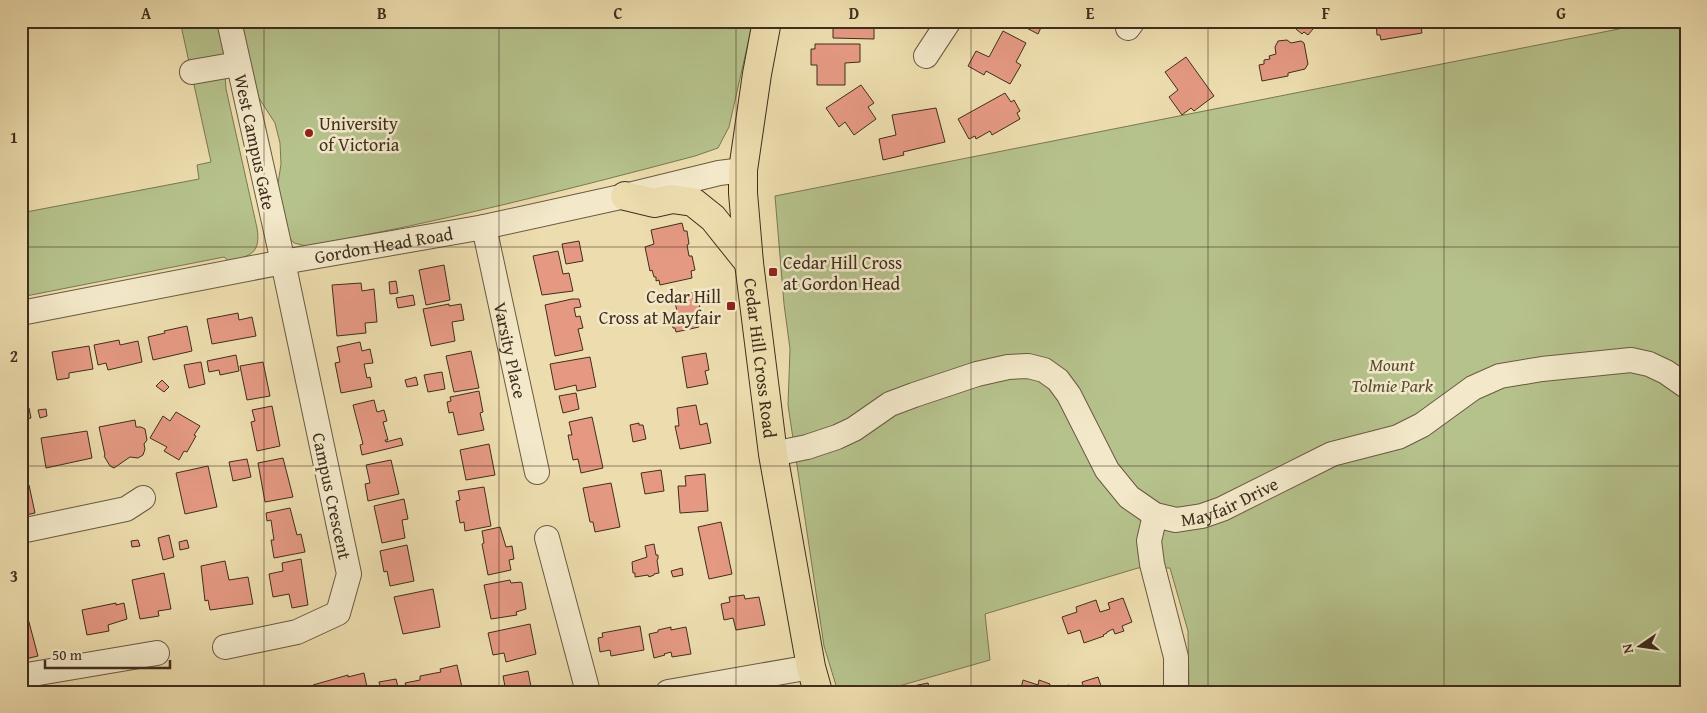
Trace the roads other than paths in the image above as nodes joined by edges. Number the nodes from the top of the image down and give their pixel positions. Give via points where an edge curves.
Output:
1 (230, 21) edge
2 (767, 21) edge
3 (949, 21) edge
4 (926, 56) dead end
5 (238, 64) junction
6 (192, 72) dead end
7 (744, 170) junction
8 (625, 196) junction
9 (484, 228) junction
10 (283, 262) junction
11 (749, 263) junction
12 (21, 313) edge
13 (1686, 386) edge
14 (773, 454) junction
15 (537, 472) dead end
16 (143, 498) dead end
17 (1155, 515) junction
18 (21, 531) edge
19 (547, 538) dead end
20 (225, 647) dead end
21 (157, 653) dead end
22 (21, 676) edge
23 (815, 679) edge
24 (588, 692) edge
25 (668, 692) edge
26 (1176, 692) edge

1 - 5 street, West Campus Gate
2 - 7 main road, Cedar Hill Cross Road
3 - 4 street
5 - 6 street
5 - 10 street, West Campus Gate
7 - 8 street, Gordon Head Road
7 - 11 main road, Cedar Hill Cross Road
8 - 9 street, Gordon Head Road
8 - 11 main road via 654,203 672,199 694,202 713,218
9 - 10 street, Gordon Head Road
9 - 15 street, Varsity Place
10 - 12 street, Gordon Head Road
10 - 20 street, Campus Crescent via 349,574 338,613 296,632
11 - 14 main road, Cedar Hill Cross Road
13 - 17 street, Mayfair Drive via 1666,372 1631,360 1500,376 1473,388 1422,425 1398,437 1332,454 1222,509 1176,520
14 - 17 street, Mayfair Drive via 837,437 890,404 922,392 985,372 1028,366 1044,370 1058,380 1107,470 1129,497
14 - 23 main road, Cedar Hill Cross Road
16 - 18 street via 126,509
17 - 26 street via 1148,542 1176,657
19 - 24 street
21 - 22 street
23 - 25 street

